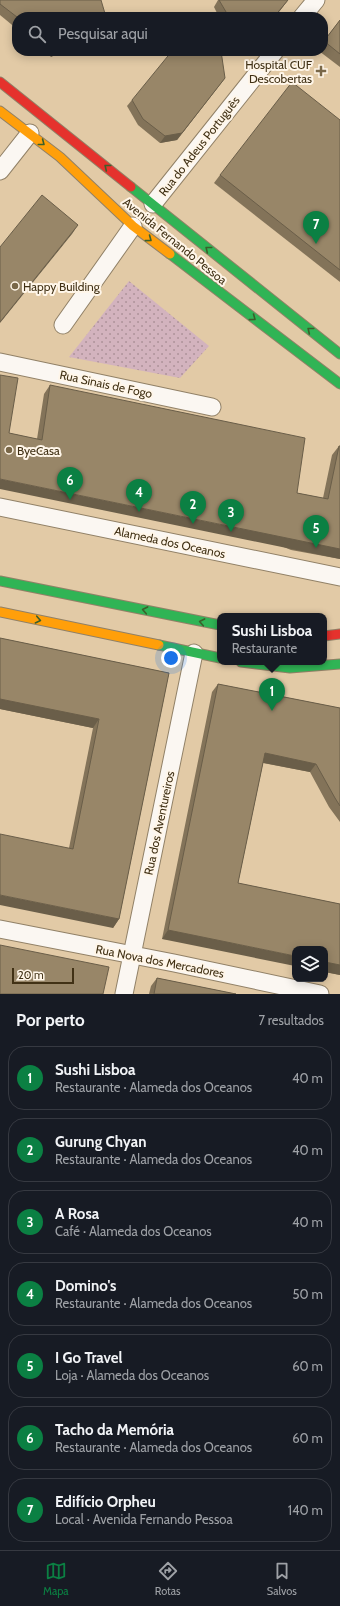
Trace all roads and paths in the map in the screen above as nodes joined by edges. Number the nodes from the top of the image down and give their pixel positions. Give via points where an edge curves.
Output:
1 (316, 0) edge
2 (306, 12) edge
3 (271, 56) edge
4 (0, 82) edge
5 (0, 111) edge
6 (30, 133) junction
7 (0, 171) edge
8 (153, 204) junction
9 (133, 226) junction
10 (63, 325) dead end
11 (340, 354) edge
12 (0, 362) edge
13 (340, 384) edge
14 (212, 407) dead end
15 (0, 507) edge
16 (340, 577) edge
17 (0, 581) edge
18 (0, 612) edge
19 (217, 624) edge
20 (340, 634) edge
21 (327, 636) edge
22 (194, 653) junction
23 (217, 657) edge
24 (340, 664) edge
25 (258, 665) edge
26 (0, 929) edge
27 (132, 955) junction
28 (124, 994) edge
29 (320, 994) edge

1 - 2 street
3 - 8 street, Rua do Adeus Português
8 -> 4 street, Avenida Fernando Pessoa
5 - 6 street, Avenida Fernando Pessoa
6 - 7 street
6 -> 9 street, Avenida Fernando Pessoa via 60,157
11 -> 8 street, Avenida Fernando Pessoa
9 - 10 street
9 -> 13 street, Avenida Fernando Pessoa
12 - 14 street, Rua Sinais de Fogo
15 - 16 street, Alameda dos Oceanos
19 -> 17 street
18 -> 22 street
20 - 21 street
22 - 23 street
22 - 27 street, Rua dos Aventureiros
24 - 25 street via 298,668
26 - 27 street, Rua Nova dos Mercadores
27 - 28 street, Rua dos Aventureiros
27 - 29 street, Rua Nova dos Mercadores

